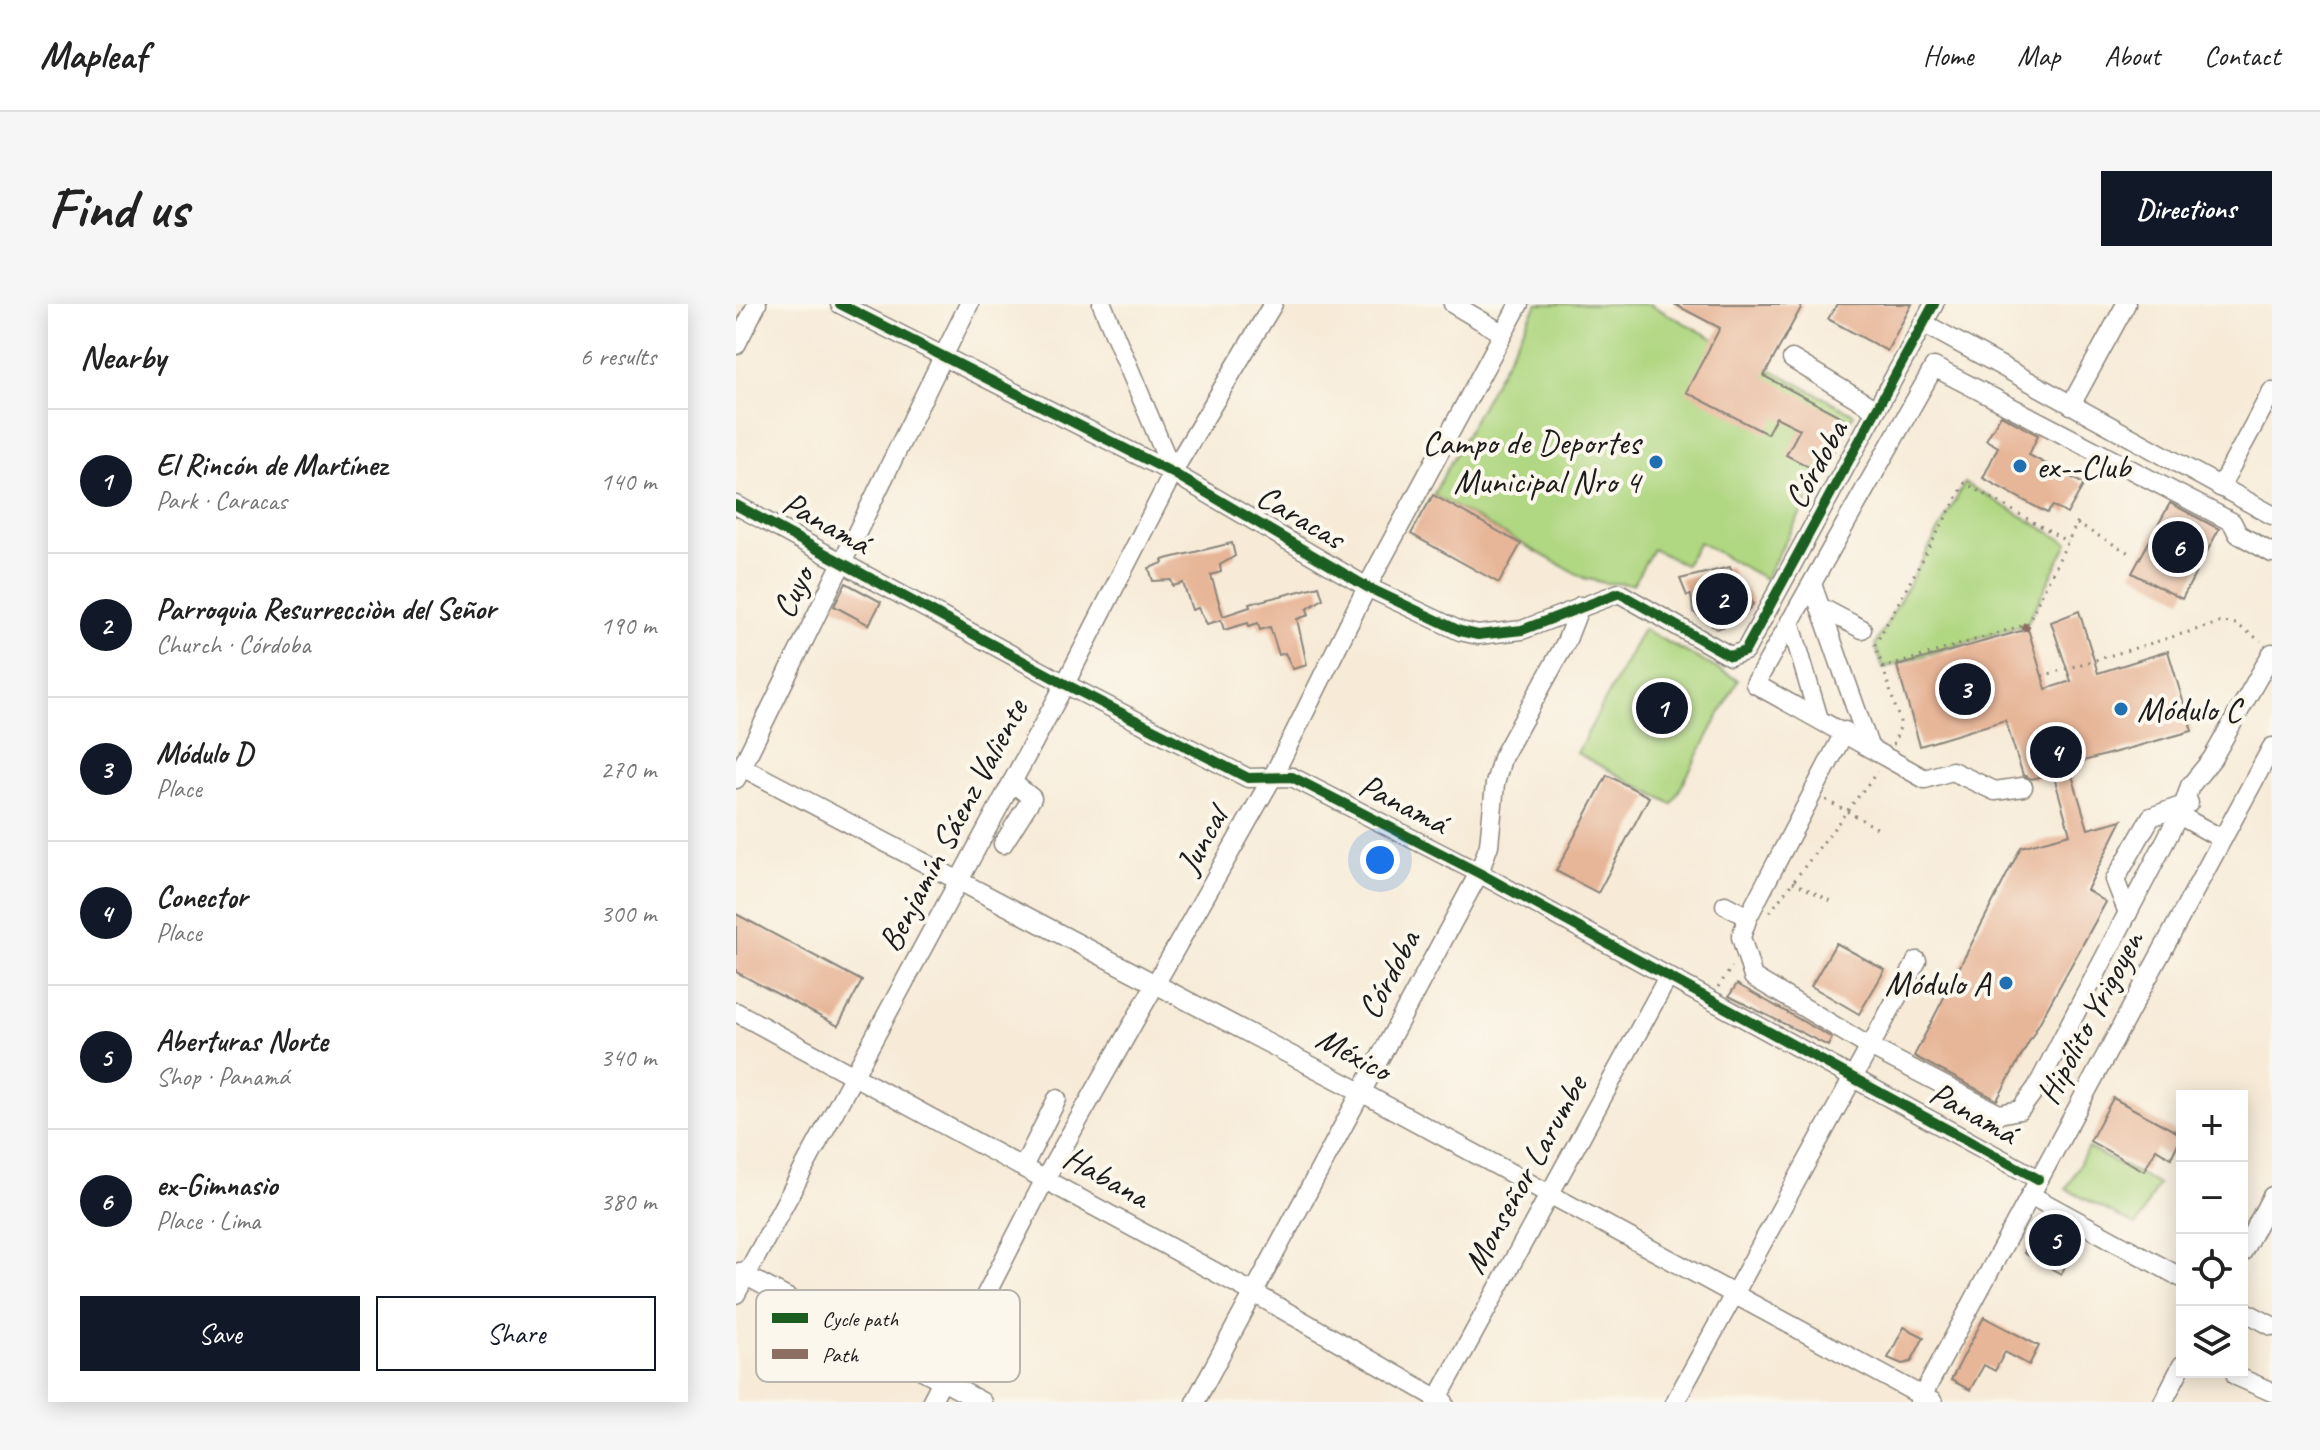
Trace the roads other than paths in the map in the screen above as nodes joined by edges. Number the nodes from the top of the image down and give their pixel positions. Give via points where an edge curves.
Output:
1 (757, 304) edge
2 (840, 304) edge
3 (969, 304) edge
4 (1102, 304) edge
5 (1273, 304) edge
6 (1453, 304) edge
7 (1519, 304) edge
8 (1934, 304) edge
9 (2126, 304) edge
10 (1923, 323) junction
11 (1502, 333) junction
12 (736, 345) edge
13 (944, 355) junction
14 (1792, 359) dead end
15 (2272, 391) edge
16 (2071, 405) junction
17 (1876, 410) junction
18 (1173, 473) junction
19 (2220, 487) junction
20 (736, 505) edge
21 (2272, 515) edge
22 (2272, 553) edge
23 (842, 563) junction
24 (1812, 584) junction
25 (1367, 587) junction
26 (1580, 606) junction
27 (1820, 607) junction
28 (1790, 621) junction
29 (1862, 629) dead end
30 (1745, 651) joint
31 (2272, 651) edge
32 (1065, 684) junction
33 (1818, 716) junction
34 (1845, 731) junction
35 (1869, 746) junction
36 (2272, 747) edge
37 (739, 773) edge
38 (1272, 778) junction
39 (1012, 782) junction
40 (2023, 787) dead end
41 (2179, 815) junction
42 (2220, 843) junction
43 (1003, 844) dead end
44 (1479, 873) junction
45 (959, 878) junction
46 (1725, 905) dead end
47 (2128, 913) junction
48 (1748, 917) junction
49 (1917, 961) dead end
50 (1668, 977) junction
51 (1156, 986) junction
52 (736, 1012) edge
53 (1864, 1044) junction
54 (1847, 1074) junction
55 (853, 1077) junction
56 (1361, 1092) junction
57 (1057, 1099) dead end
58 (1023, 1167) junction
59 (1045, 1179) junction
60 (2034, 1187) junction
61 (1550, 1193) junction
62 (2272, 1196) edge
63 (2248, 1242) edge
64 (741, 1273) edge
65 (2176, 1274) edge
66 (773, 1290) edge
67 (988, 1290) edge
68 (1252, 1292) junction
69 (1734, 1292) junction
70 (736, 1294) edge
71 (2248, 1313) edge
72 (2272, 1326) edge
73 (2176, 1377) edge
74 (2240, 1378) edge
75 (941, 1382) edge
76 (946, 1382) edge
77 (2272, 1392) edge
78 (1925, 1400) edge
79 (1439, 1401) edge
80 (931, 1402) edge
81 (982, 1402) edge
82 (1195, 1402) edge
83 (1675, 1402) edge
84 (2163, 1402) edge

1 - 12 street
2 - 13 street, Caracas
3 - 13 street, Cuyo
4 - 18 street
5 - 18 street, Benjamín Sáenz Valiente
6 - 11 street
7 - 11 street, Juncal
8 - 10 street, Córdoba
9 - 16 street
10 - 16 street
10 - 17 street, Córdoba
11 - 25 street, Juncal
13 - 18 street, Caracas
13 - 23 street, Cuyo
14 - 17 street
15 - 19 street
16 - 19 street
17 - 30 street, Córdoba
18 - 25 street, Caracas
18 - 32 street, Benjamín Sáenz Valiente
19 - 21 street
20 - 23 street, Panamá
22 - 24 street via 2238,534 2232,522 1934,367
23 - 32 street, Panamá
23 - 37 street, Cuyo
24 - 27 street
24 - 28 street
25 - 26 street, Caracas via 1478,635 1522,630
25 - 38 street, Juncal
26 - 30 street, Caracas via 1619,593 1730,656
26 - 44 street, Córdoba via 1502,758 1489,845
27 - 29 street
27 - 35 street
28 - 33 street
28 - 33 street via 1755,684
31 - 41 street via 2212,759 2200,792
32 - 38 street, Panamá via 1248,778
32 - 39 street, Benjamín Sáenz Valiente
33 - 34 street
34 - 35 street
34 - 48 street
35 - 40 street via 1925,779 1952,771 1995,791
36 - 42 street, Hipólito Yrigoyen
37 - 45 street, México
38 - 44 street, Panamá via 1292,777
38 - 51 street, Juncal
39 - 43 street via 1032,796
39 - 45 street, Benjamín Sáenz Valiente
41 - 42 street
41 - 47 street
41 - 47 street via 2151,817 2115,880
42 - 60 street, Hipólito Yrigoyen
44 - 50 street, Panamá
44 - 56 street, Córdoba
45 - 51 street, México
45 - 55 street, Benjamín Sáenz Valiente
46 - 48 street
47 - 53 street via 2020,1110 1999,1114
48 - 53 street via 1741,937 1753,977
49 - 53 street
50 - 54 street, Panamá
50 - 61 street, Monseñor Larumbe
51 - 56 street, México
51 - 59 street, Juncal
52 - 55 street, Habana
53 - 54 street
54 - 60 street, Panamá
54 - 69 street
55 - 58 street, Habana
55 - 64 street, Benjamín Sáenz Valiente
56 - 61 street, México
56 - 68 street, Córdoba
57 - 58 street
58 - 59 street, Habana
59 - 67 street, Juncal
59 - 68 street, Habana
60 - 65 street, Panamá
60 - 78 street, Hipólito Yrigoyen
61 - 69 street, México
61 - 79 street, Monseñor Larumbe
62 - 63 street
64 - 66 street
64 - 70 street, Benjamín Sáenz Valiente
68 - 79 street, Habana
68 - 82 street, Córdoba
69 - 78 street, México
69 - 83 street
71 - 72 street
73 - 84 street
74 - 77 street
75 - 80 street, Juncal
76 - 81 street

